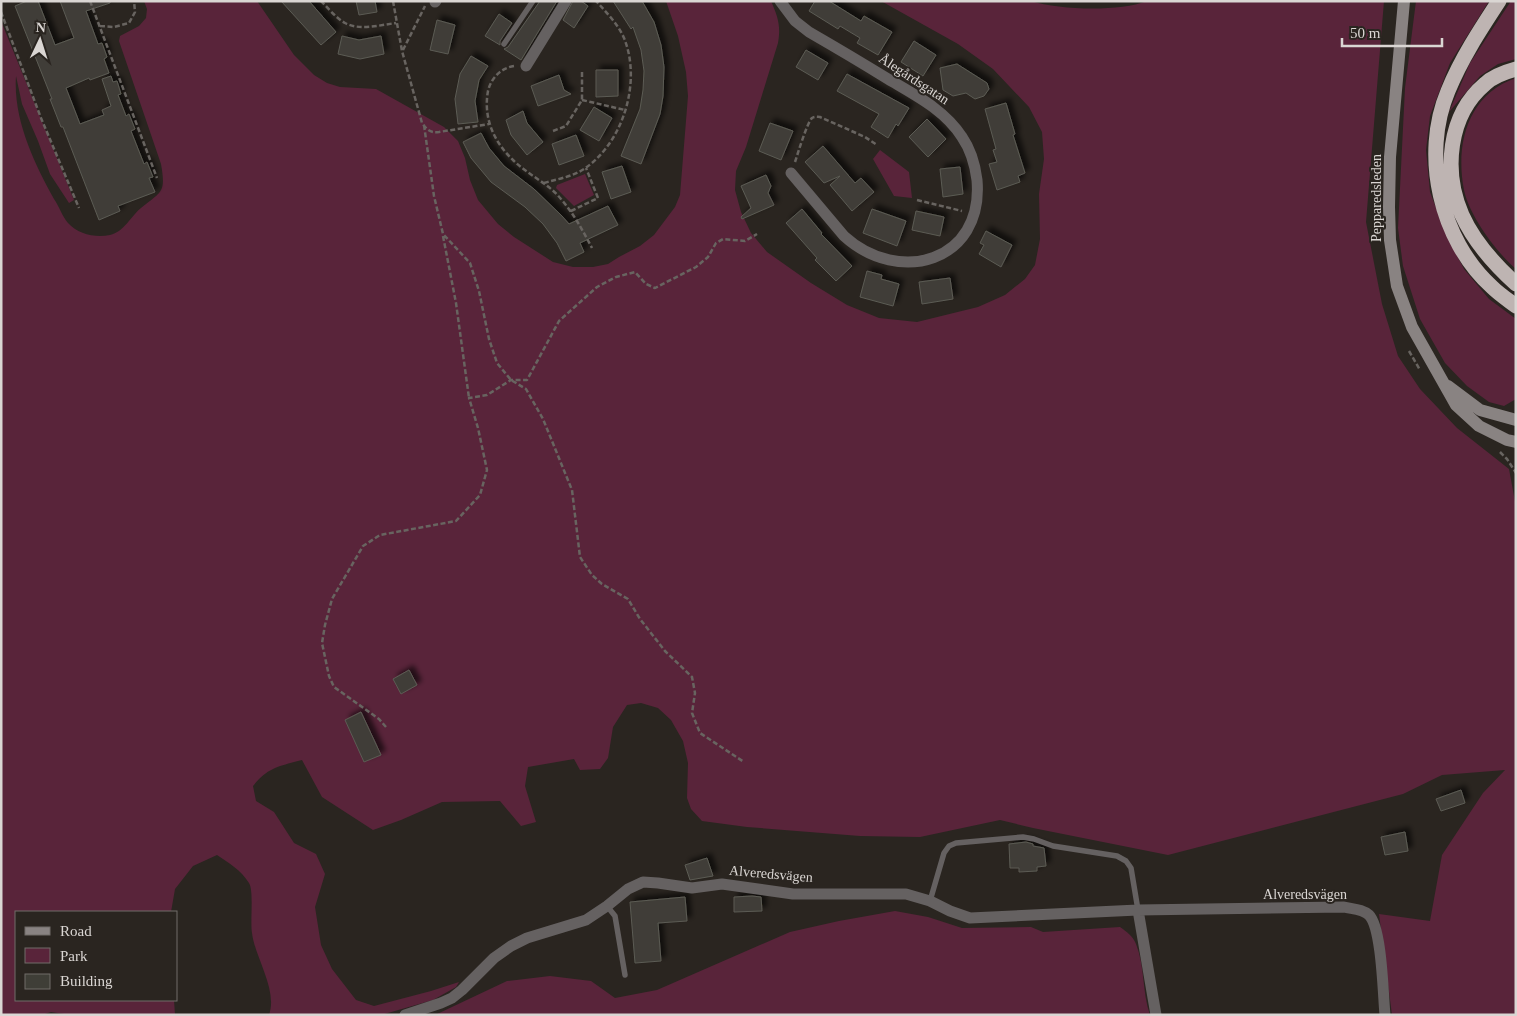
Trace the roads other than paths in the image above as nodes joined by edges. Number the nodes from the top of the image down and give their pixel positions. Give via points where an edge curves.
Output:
1 (533, 1) edge
2 (566, 1) edge
3 (780, 1) edge
4 (1404, 1) edge
5 (1499, 1) edge
6 (504, 44) dead end
7 (526, 66) road end
8 (1516, 68) edge
9 (790, 173) road end
10 (1516, 284) edge
11 (1516, 306) edge
12 (1444, 383) junction
13 (1516, 420) edge
14 (1516, 442) edge
15 (930, 901) junction
16 (607, 906) junction
17 (1138, 910) junction
18 (625, 976) dead end
19 (405, 1015) edge
20 (1156, 1015) edge
21 (1385, 1015) edge

1 - 6 lane
2 - 7 street
3 - 9 street, Ålegårdsgatan via 795,21 809,32 927,102 952,122 971,152 976,169 974,214 969,228 941,256 916,262 887,260 865,252 844,236
4 - 12 street, Pepparedsleden via 1390,157 1390,240 1402,304
5 - 11 highway via 1471,44 1448,92 1435,143 1436,171 1441,205 1452,232 1491,287
8 - 10 highway via 1485,83 1461,112 1454,130 1452,160 1453,185 1462,214 1480,246
12 - 13 street, Pepparedsleden via 1480,410
12 - 14 street, Pepparedsleden via 1456,405 1479,426
15 - 16 street, Alveredsvägen via 906,894 794,894 722,884 692,888 643,882
15 - 17 street, Alveredsvägen via 970,918
15 - 17 lane via 949,846 1023,837 1054,846 1117,856 1126,861
16 - 18 lane via 615,916
16 - 19 street, Alveredsvägen via 586,920 511,946 498,954 452,998
17 - 20 street
17 - 21 street, Alveredsvägen via 1344,907 1359,910 1369,915 1377,933

